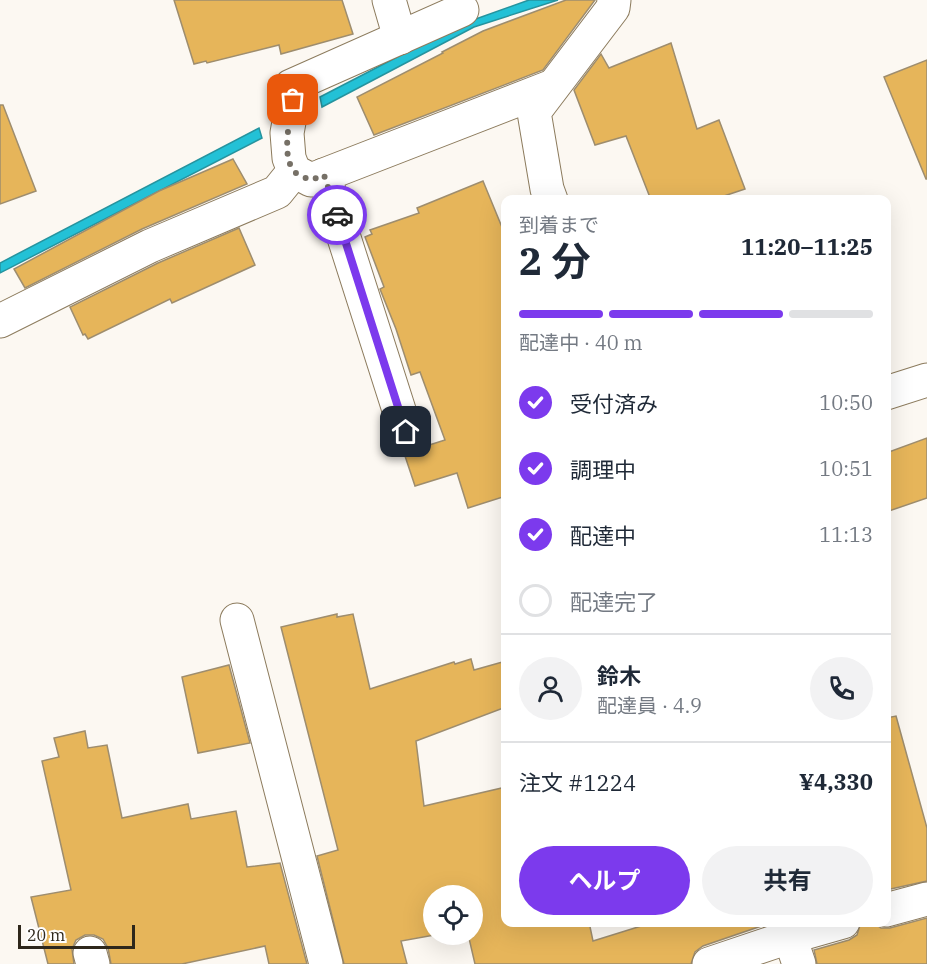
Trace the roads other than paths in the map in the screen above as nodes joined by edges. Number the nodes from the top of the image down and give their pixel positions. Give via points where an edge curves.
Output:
1 (389, 0) edge
2 (614, 0) edge
3 (462, 10) dead end
4 (400, 38) junction
5 (553, 86) junction
6 (309, 173) junction
7 (549, 195) edge
8 (0, 321) edge
9 (927, 380) edge
10 (891, 391) edge
11 (406, 432) dead end
12 (237, 620) dead end
13 (927, 899) edge
14 (891, 909) edge
15 (828, 927) edge
16 (786, 941) edge
17 (326, 964) edge
18 (709, 964) edge

1 - 4 street
2 - 5 street via 613,8
3 - 4 street
4 - 6 street via 291,86 289,158
5 - 6 street
5 - 7 street via 534,112
6 - 8 street via 277,192 150,246
6 - 11 street
9 - 10 street
12 - 17 street
13 - 14 street
15 - 16 street
16 - 18 street

